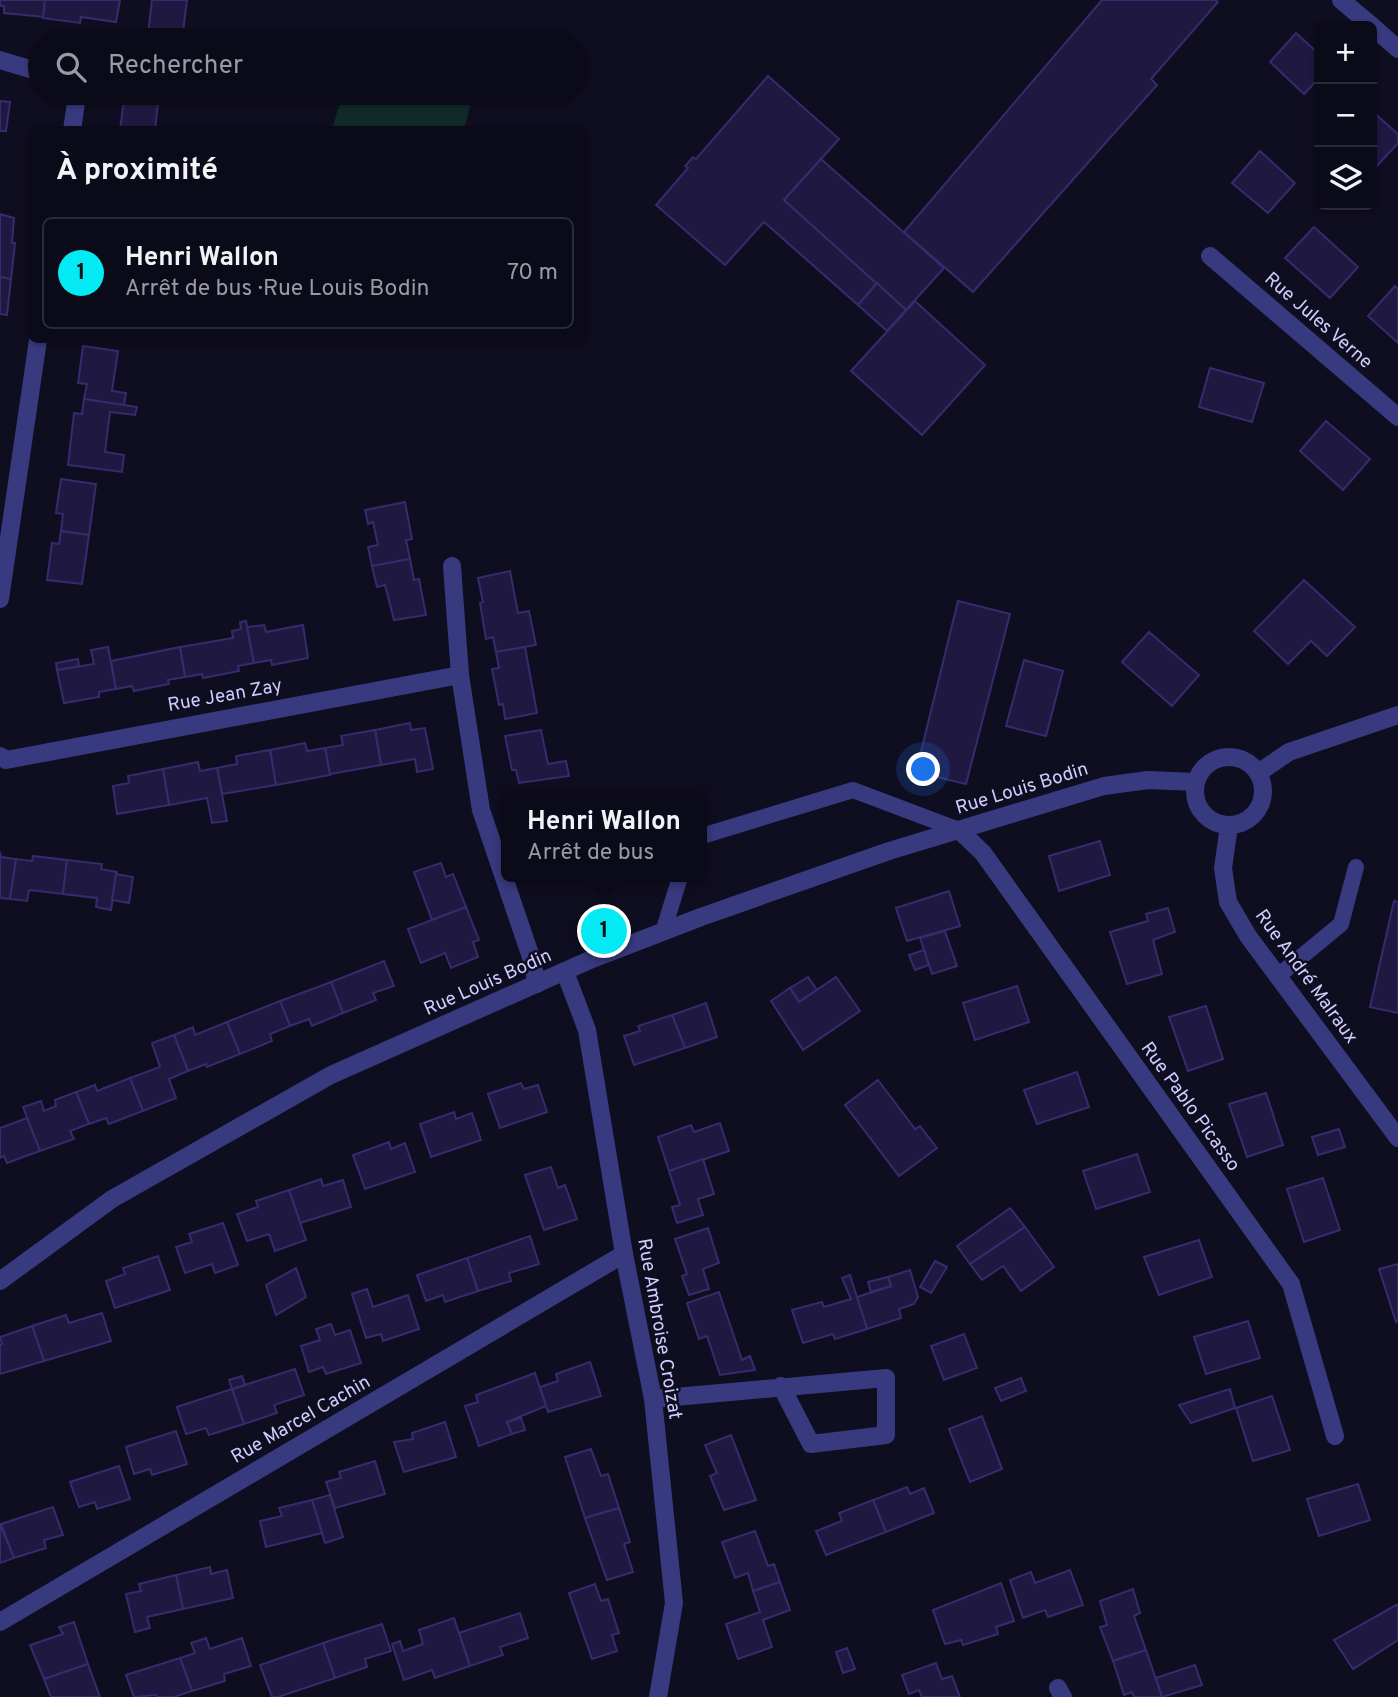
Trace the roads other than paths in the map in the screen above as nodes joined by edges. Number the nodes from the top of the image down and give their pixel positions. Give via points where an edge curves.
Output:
1 (1341, 0) edge
2 (1366, 21) edge
3 (1377, 30) edge
4 (1398, 49) edge
5 (0, 60) edge
6 (28, 68) edge
7 (76, 105) edge
8 (73, 126) edge
9 (1210, 256) dead end
10 (38, 343) edge
11 (1398, 417) edge
12 (452, 566) dead end
13 (0, 599) edge
14 (460, 675) junction
15 (1398, 715) edge
16 (0, 756) edge
17 (1258, 773) junction
18 (1196, 782) junction
19 (1229, 826) junction
20 (959, 830) junction
21 (707, 834) edge
22 (1356, 867) dead end
23 (501, 869) edge
24 (505, 882) edge
25 (678, 882) edge
26 (663, 932) junction
27 (565, 972) junction
28 (1278, 976) junction
29 (537, 985) junction
30 (1398, 1138) edge
31 (624, 1254) junction
32 (0, 1281) edge
33 (781, 1386) junction
34 (653, 1399) junction
35 (1335, 1436) dead end
36 (0, 1622) edge
37 (659, 1697) edge

1 - 2 street
3 - 4 street
5 - 6 street
7 - 8 street
9 - 11 street, Rue Jules Verne
10 - 13 street
12 - 14 street
14 - 16 street, Rue Jean Zay via 6,760
14 - 23 street via 481,810
15 - 17 street via 1289,752
17 - 18 street via 1251,765 1219,758
17 - 19 street via 1261,804 1248,820
18 - 19 street via 1202,812
18 - 20 street, Rue Louis Bodin via 1148,780 1104,786
19 - 28 street, Rue André Malraux via 1223,868 1228,902
20 - 21 lane via 853,790
20 - 26 street, Rue Louis Bodin
20 - 35 street, Rue Pablo Picasso via 983,853 1291,1284
22 - 28 lane via 1341,924
24 - 29 street
25 - 26 lane
26 - 27 street, Rue Louis Bodin
27 - 29 street, Rue Louis Bodin
27 - 31 street, Rue Ambroise Croizat via 587,1030
28 - 30 street, Rue André Malraux
29 - 32 street, Rue Louis Bodin via 331,1075 112,1199
31 - 34 street, Rue Ambroise Croizat
31 - 36 street, Rue Marcel Cachin
33 - 33 street via 886,1378 886,1435 811,1444
33 - 34 street
34 - 37 street, Rue Ambroise Croizat via 674,1603

